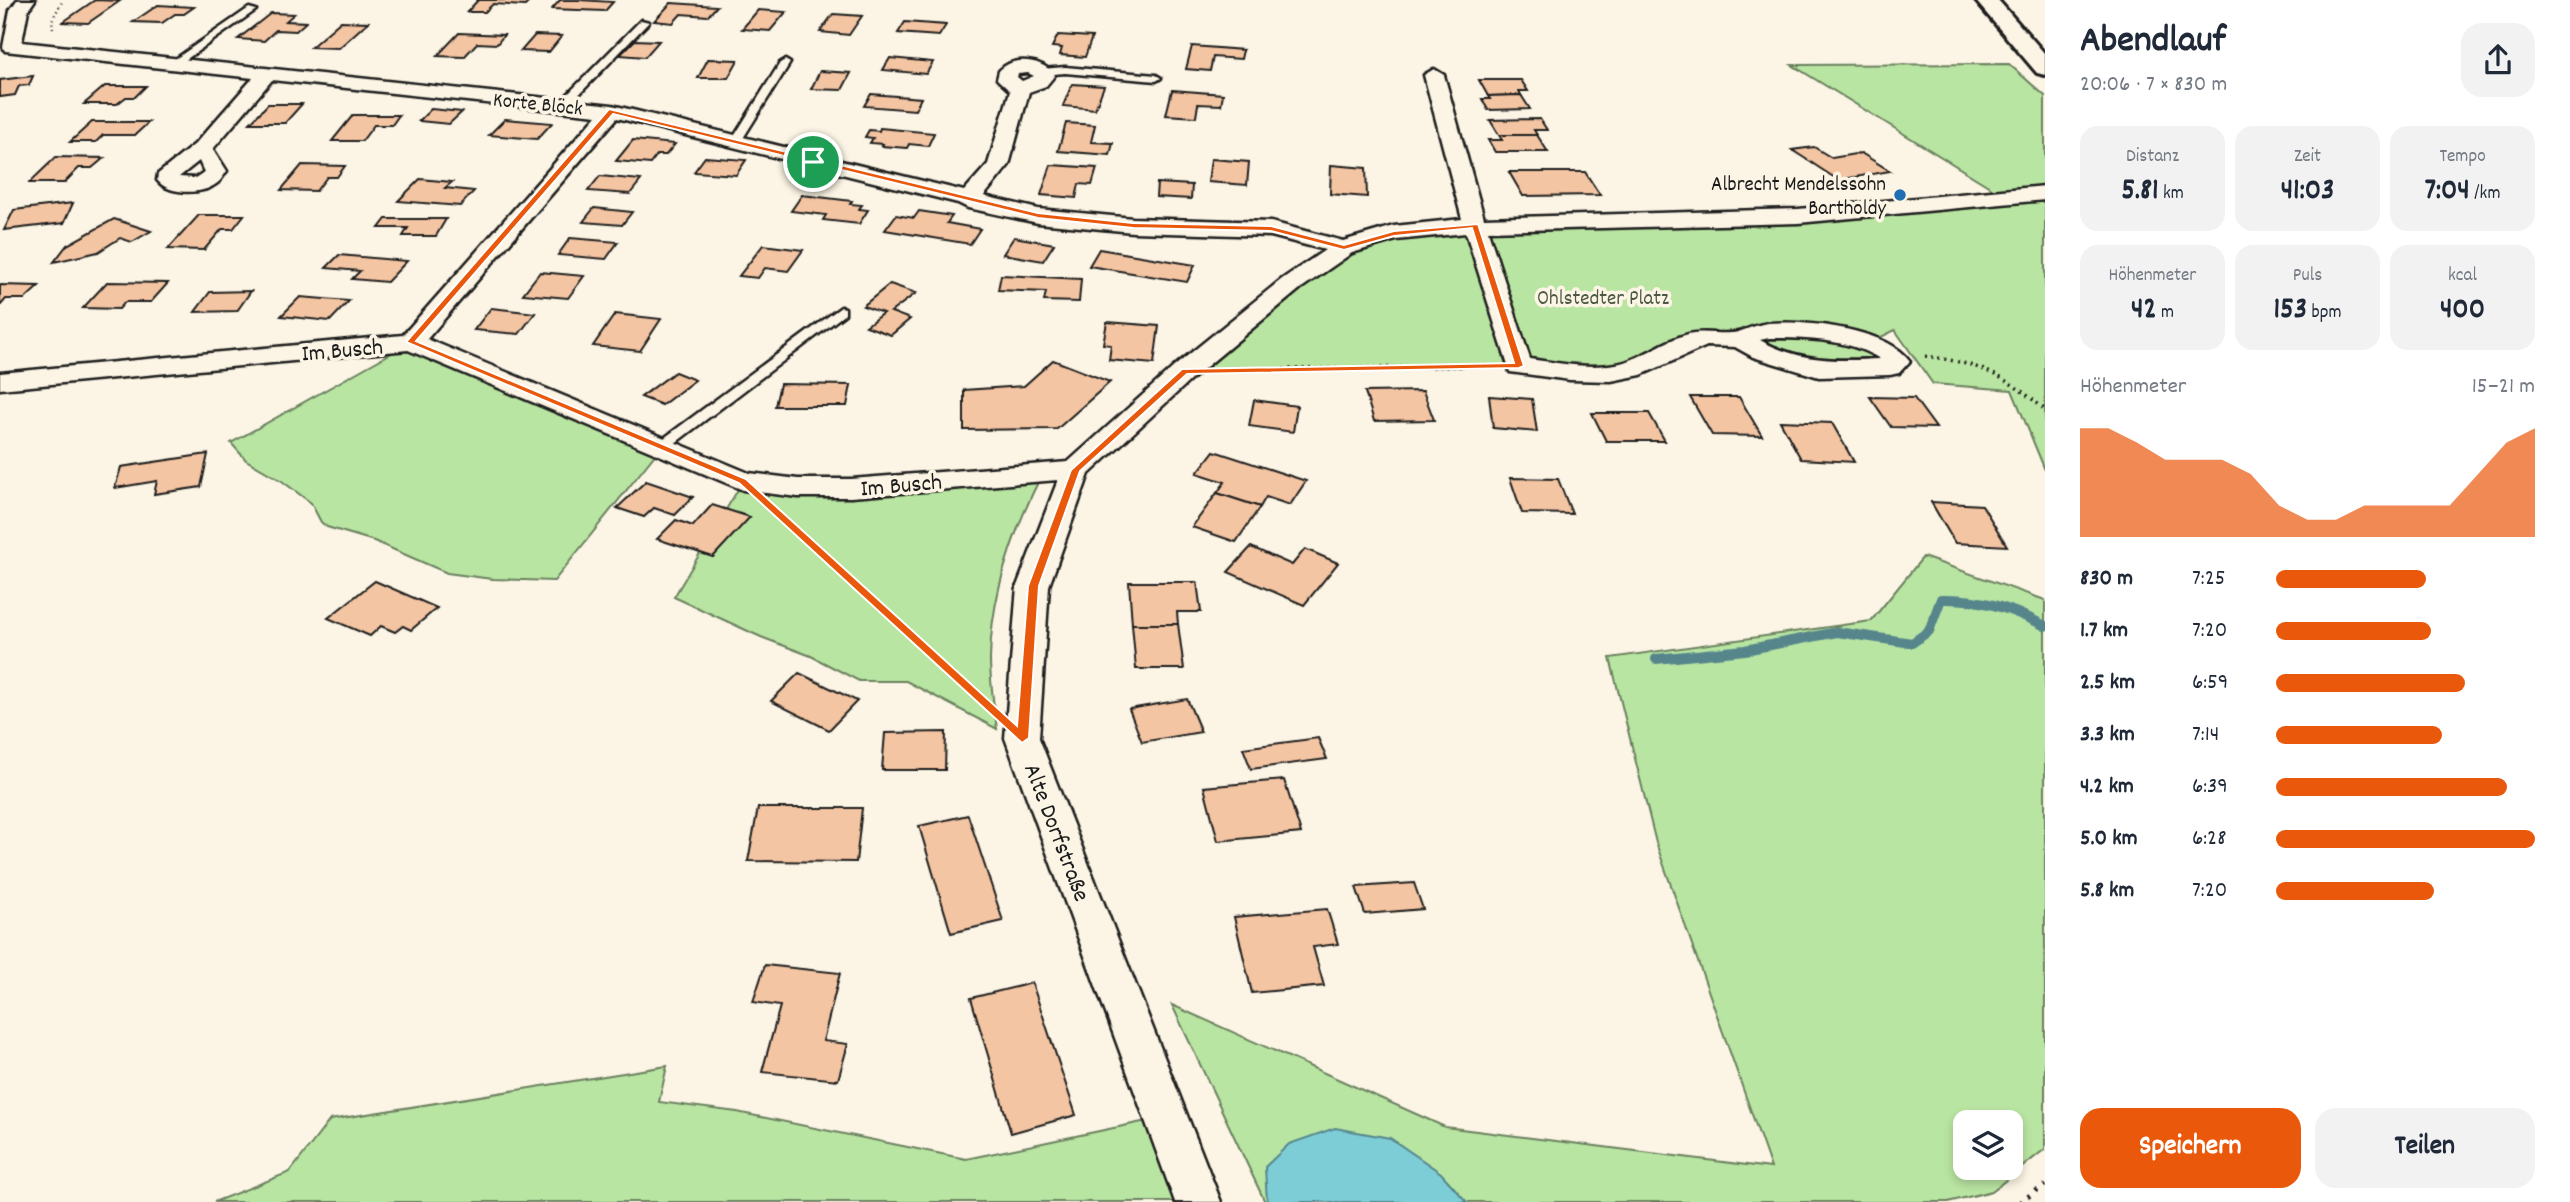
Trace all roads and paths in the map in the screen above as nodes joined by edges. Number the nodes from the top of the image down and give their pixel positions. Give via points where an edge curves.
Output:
1 (26, 0) edge
2 (1986, 0) edge
3 (252, 10) dead end
4 (644, 22) dead end
5 (6, 50) edge
6 (785, 63) dead end
7 (171, 66) junction
8 (2045, 68) edge
9 (1042, 72) joint
10 (266, 75) junction
11 (1434, 75) dead end
12 (1156, 78) dead end
13 (562, 106) junction
14 (612, 111) junction
15 (735, 143) junction
16 (202, 148) dead end
17 (2045, 193) edge
18 (968, 201) junction
19 (1475, 225) junction
20 (1344, 247) junction
21 (841, 311) dead end
22 (411, 342) junction
23 (1893, 356) joint
24 (1519, 366) junction
25 (1185, 371) junction
26 (0, 381) edge
27 (2045, 410) edge
28 (661, 447) junction
29 (1076, 470) junction
30 (743, 481) junction
31 (1022, 738) junction
32 (2045, 1185) edge
33 (1198, 1202) edge
34 (2020, 1202) edge

1 - 5 street
2 - 8 street
3 - 7 lane
4 - 13 lane
5 - 7 street, Korte Blöck
6 - 15 lane
7 - 10 street, Korte Blöck
9 - 12 lane
9 - 18 street via 1045,75 1039,82 1020,89 998,165
10 - 13 street, Korte Blöck
10 - 16 street
11 - 19 street
13 - 14 street, Korte Blöck
14 - 15 street, Korte Blöck
14 - 22 street
15 - 18 street, Korte Blöck
17 - 19 street via 1798,216
18 - 20 street, Korte Blöck via 1038,216 1119,224 1271,229
19 - 20 street via 1394,233
19 - 24 street
20 - 25 street
21 - 28 lane
22 - 26 street, Im Busch
22 - 28 street, Im Busch
23 - 24 street via 1897,361 1890,368 1819,369 1741,341 1707,338 1611,373
23 - 27 path via 1977,364 2012,380
24 - 25 path
25 - 29 street, Alte Dorfstraße
28 - 30 street, Im Busch
29 - 30 street, Im Busch via 851,488
29 - 31 street, Alte Dorfstraße via 1034,586
30 - 31 path
31 - 33 street, Alte Dorfstraße
32 - 34 path

